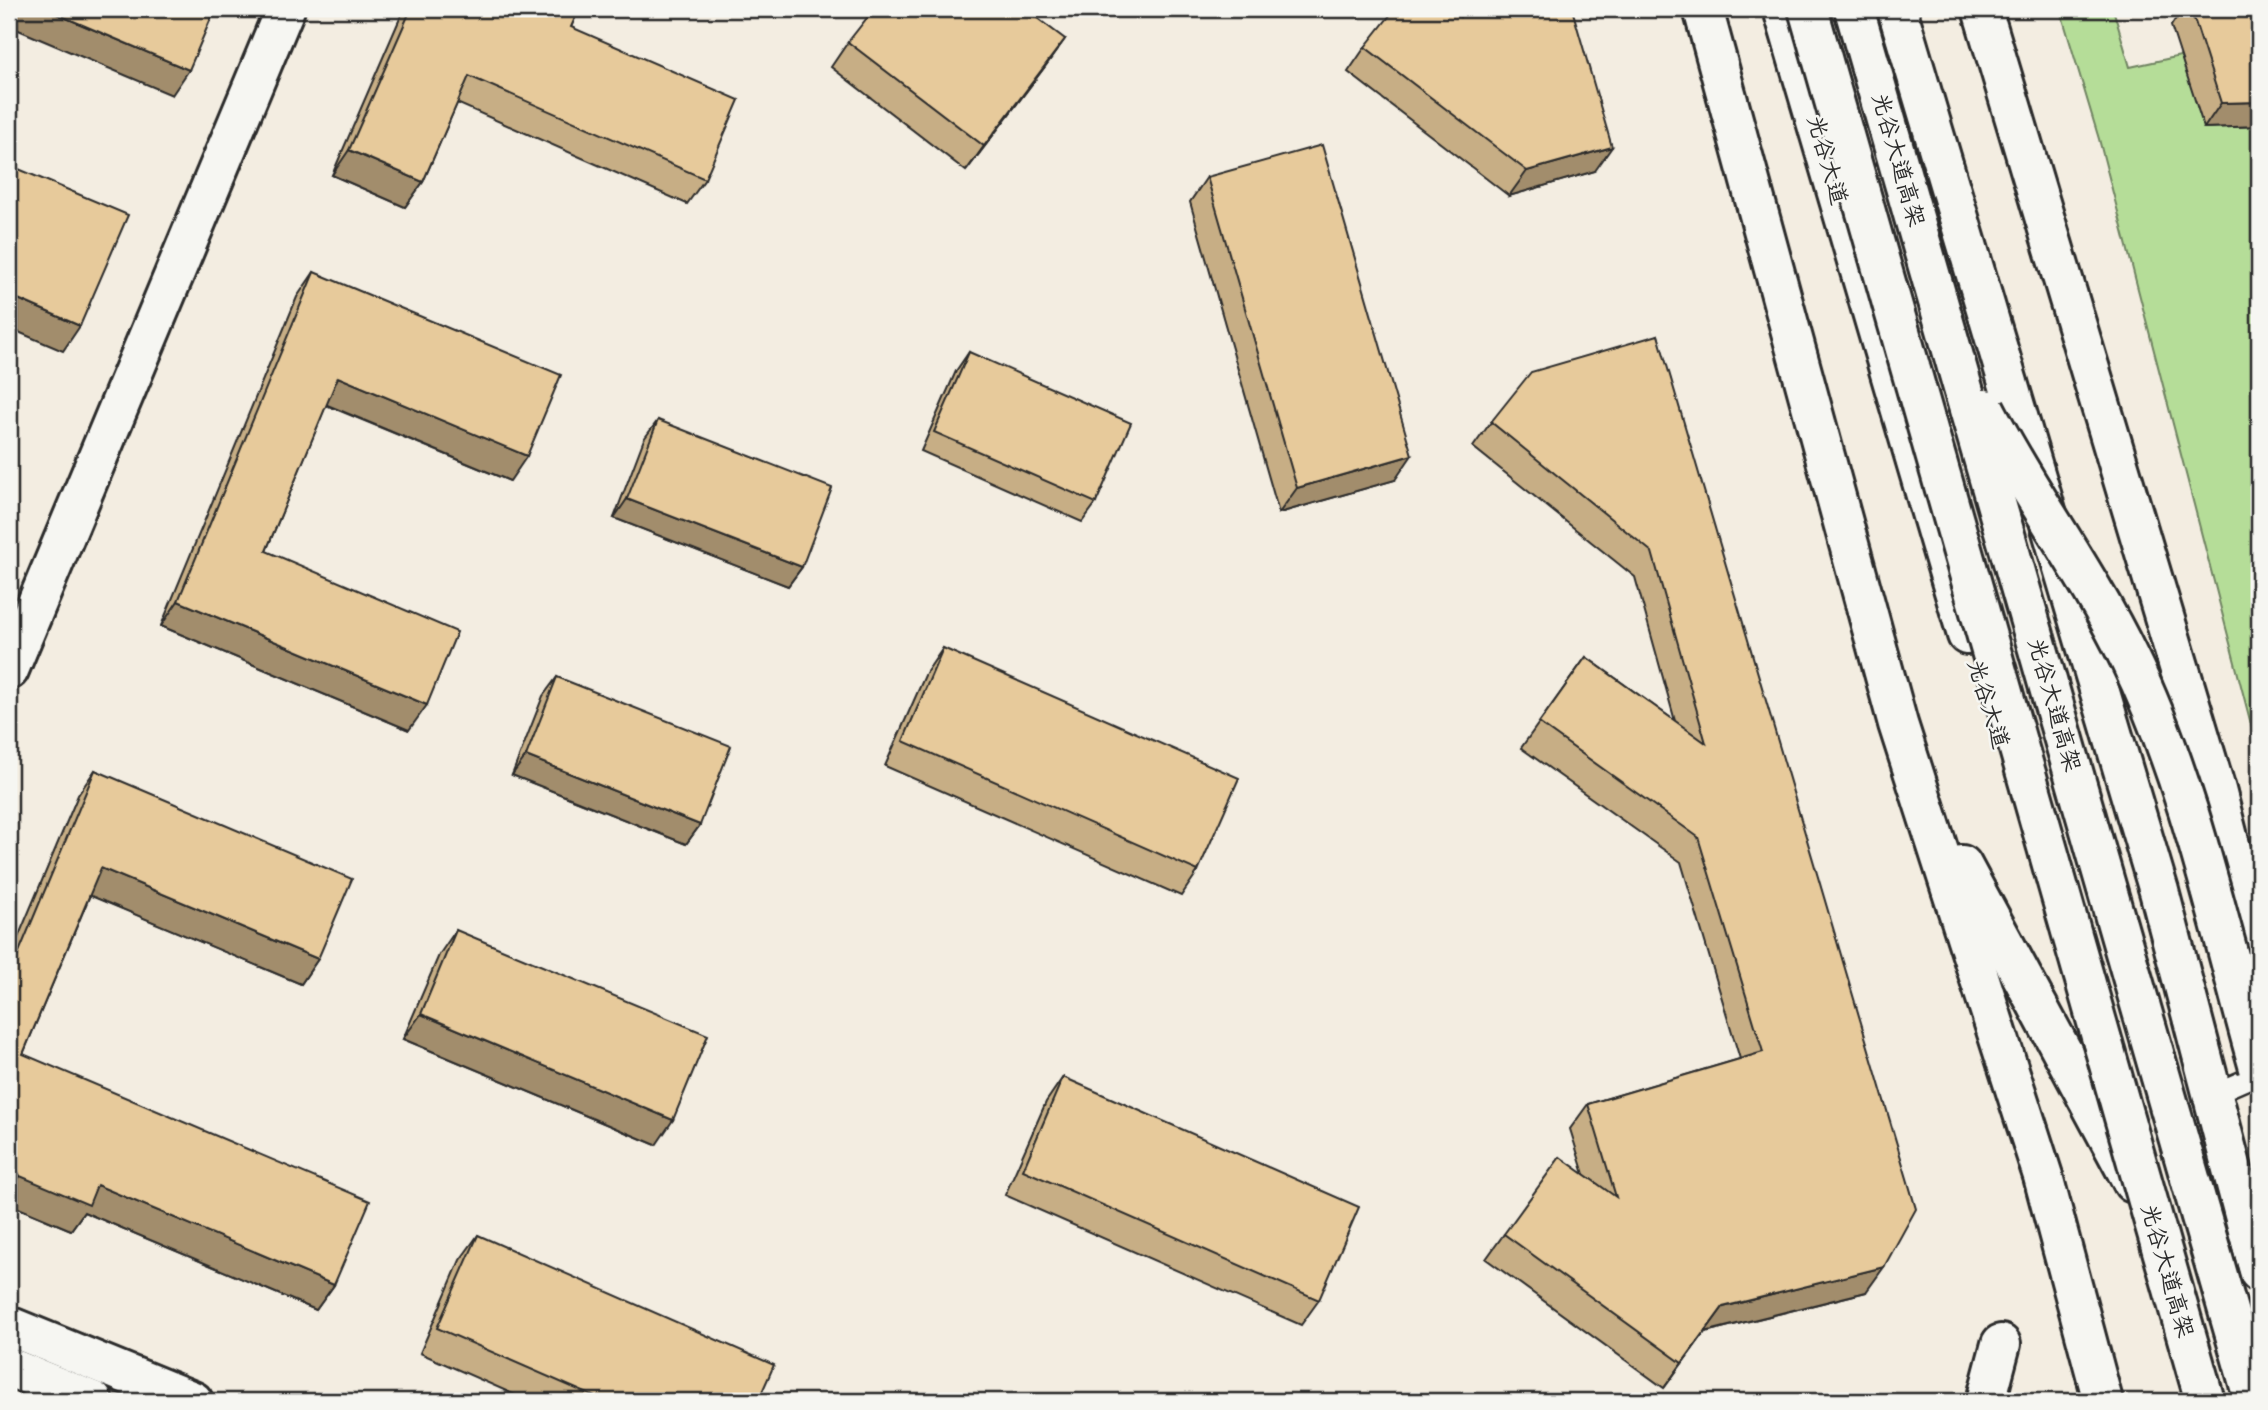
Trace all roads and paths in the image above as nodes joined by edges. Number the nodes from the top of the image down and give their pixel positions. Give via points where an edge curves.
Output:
1 (285, 9) edge
2 (1703, 9) edge
3 (1783, 9) edge
4 (1808, 9) edge
5 (1854, 9) edge
6 (1896, 9) edge
7 (1982, 9) edge
8 (1948, 335) junction
9 (2006, 376) junction
10 (1896, 399) junction
11 (9, 670) edge
12 (1917, 780) junction
13 (2259, 958) edge
14 (2259, 1068) edge
15 (2259, 1074) edge
16 (2213, 1094) junction
17 (2133, 1183) junction
18 (2259, 1272) edge
19 (9, 1325) edge
20 (2001, 1344) dead end
21 (9, 1367) edge
22 (93, 1401) edge
23 (193, 1401) edge
24 (1986, 1401) edge
25 (2103, 1401) edge
26 (2186, 1401) edge
27 (2205, 1401) edge
28 (2254, 1401) edge

1 - 11 main road
2 - 12 main road
3 - 10 main road, 光谷大道
4 - 27 main road, 光谷大道高架, bridge
5 - 8 main road, 光谷大道高架, bridge
6 - 9 main road
7 - 13 main road via 2212,777
8 - 14 main road, bridge via 1994,425 2130,658 2173,762
8 - 28 main road, 光谷大道高架, bridge
9 - 10 main road
9 - 16 main road via 2159,891
10 - 17 main road, 光谷大道
12 - 17 main road
12 - 25 main road via 2043,1176
15 - 16 lane
16 - 18 main road
17 - 26 main road, 光谷大道
19 - 23 main road
20 - 24 main road
21 - 22 main road

